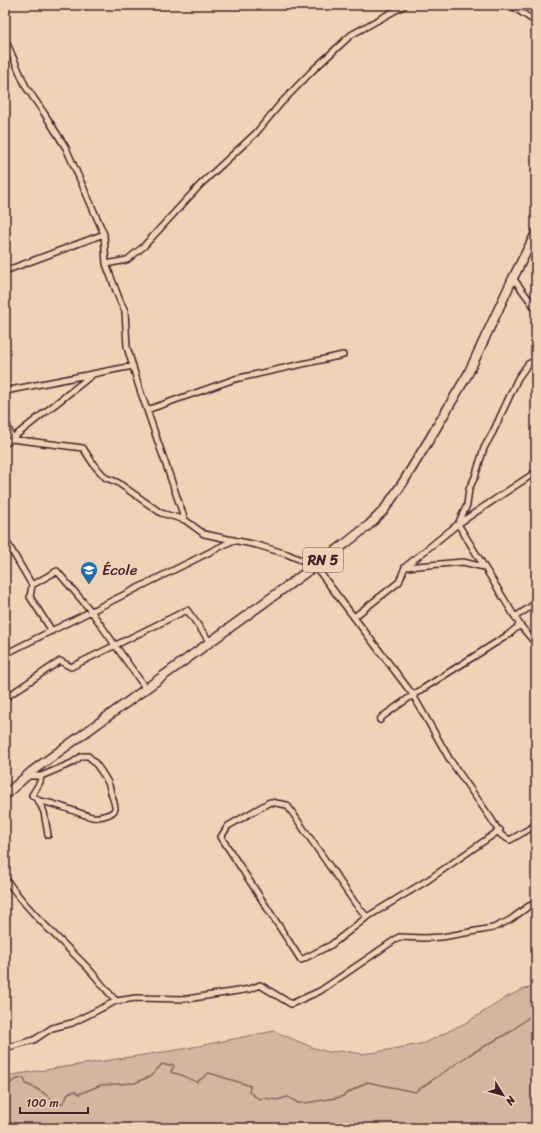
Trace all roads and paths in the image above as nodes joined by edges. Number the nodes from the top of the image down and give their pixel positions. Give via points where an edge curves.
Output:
1 (405, 5) edge
2 (510, 5) edge
3 (536, 22) edge
4 (5, 39) edge
5 (536, 232) edge
6 (104, 234) junction
7 (106, 264) junction
8 (5, 271) edge
9 (512, 278) junction
10 (536, 309) edge
11 (342, 355) dead end
12 (536, 363) edge
13 (133, 366) junction
14 (93, 374) junction
15 (5, 391) edge
16 (147, 410) junction
17 (5, 419) edge
18 (12, 439) junction
19 (5, 444) edge
20 (536, 472) edge
21 (185, 520) junction
22 (458, 524) junction
23 (5, 539) edge
24 (234, 540) junction
25 (315, 566) junction
26 (405, 567) junction
27 (484, 567) junction
28 (32, 585) junction
29 (536, 603) edge
30 (92, 611) junction
31 (354, 617) junction
32 (515, 617) junction
33 (520, 625) junction
34 (52, 631) junction
35 (210, 642) junction
36 (536, 644) edge
37 (115, 646) junction
38 (5, 654) edge
39 (146, 689) junction
40 (413, 695) junction
41 (5, 698) edge
42 (380, 720) dead end
43 (27, 776) junction
44 (41, 776) junction
45 (5, 795) edge
46 (39, 801) junction
47 (536, 825) edge
48 (500, 830) junction
49 (48, 835) dead end
50 (5, 878) edge
51 (536, 903) edge
52 (367, 917) junction
53 (116, 1001) junction
54 (5, 1048) edge

1 - 7 street via 351,35 312,71 256,133 201,184 143,247 127,260
2 - 3 street
4 - 6 street via 26,87 66,148
5 - 9 main road, RN 5
6 - 7 street
6 - 8 street
7 - 13 street via 125,311 127,347
9 - 10 street
9 - 25 main road, RN 5 via 465,379 402,484 384,510 369,525
11 - 16 street via 235,379
12 - 22 street via 528,364 518,378 484,448 469,489 467,504
13 - 14 street
13 - 16 street
14 - 15 street
14 - 18 street
16 - 21 street
17 - 18 street
18 - 19 street
18 - 21 street via 83,448 106,478 117,482 161,513
20 - 22 street
21 - 24 street via 204,534
22 - 26 street
22 - 27 street
23 - 28 street
24 - 25 street via 287,554
24 - 30 street
25 - 31 street
25 - 35 main road, RN 5
26 - 27 street via 463,562
26 - 31 street via 399,582
27 - 32 street
28 - 30 street via 57,571
28 - 34 street via 30,597
29 - 32 street
30 - 34 street
30 - 37 street
31 - 40 street
32 - 33 street
33 - 36 street
33 - 40 street
34 - 38 street
35 - 37 street via 187,610
35 - 39 main road, RN 5
37 - 39 street
37 - 41 street via 71,667 60,661
39 - 43 main road, RN 5
40 - 42 street
40 - 48 street via 450,760
43 - 44 street
43 - 45 main road, RN 5
44 - 46 street via 32,795
44 - 46 street via 82,756 88,756 110,788 115,808 113,813 93,817
46 - 49 street via 44,812
47 - 48 street via 510,840 501,835
48 - 52 street via 428,880
50 - 53 street via 28,907
51 - 53 street via 493,928 442,937 399,937 320,991 291,1004 260,985 250,989 187,999 136,998
52 - 52 street via 287,805 270,802 228,826 221,837 301,960 331,945
53 - 54 street via 72,1023 52,1028 34,1040

